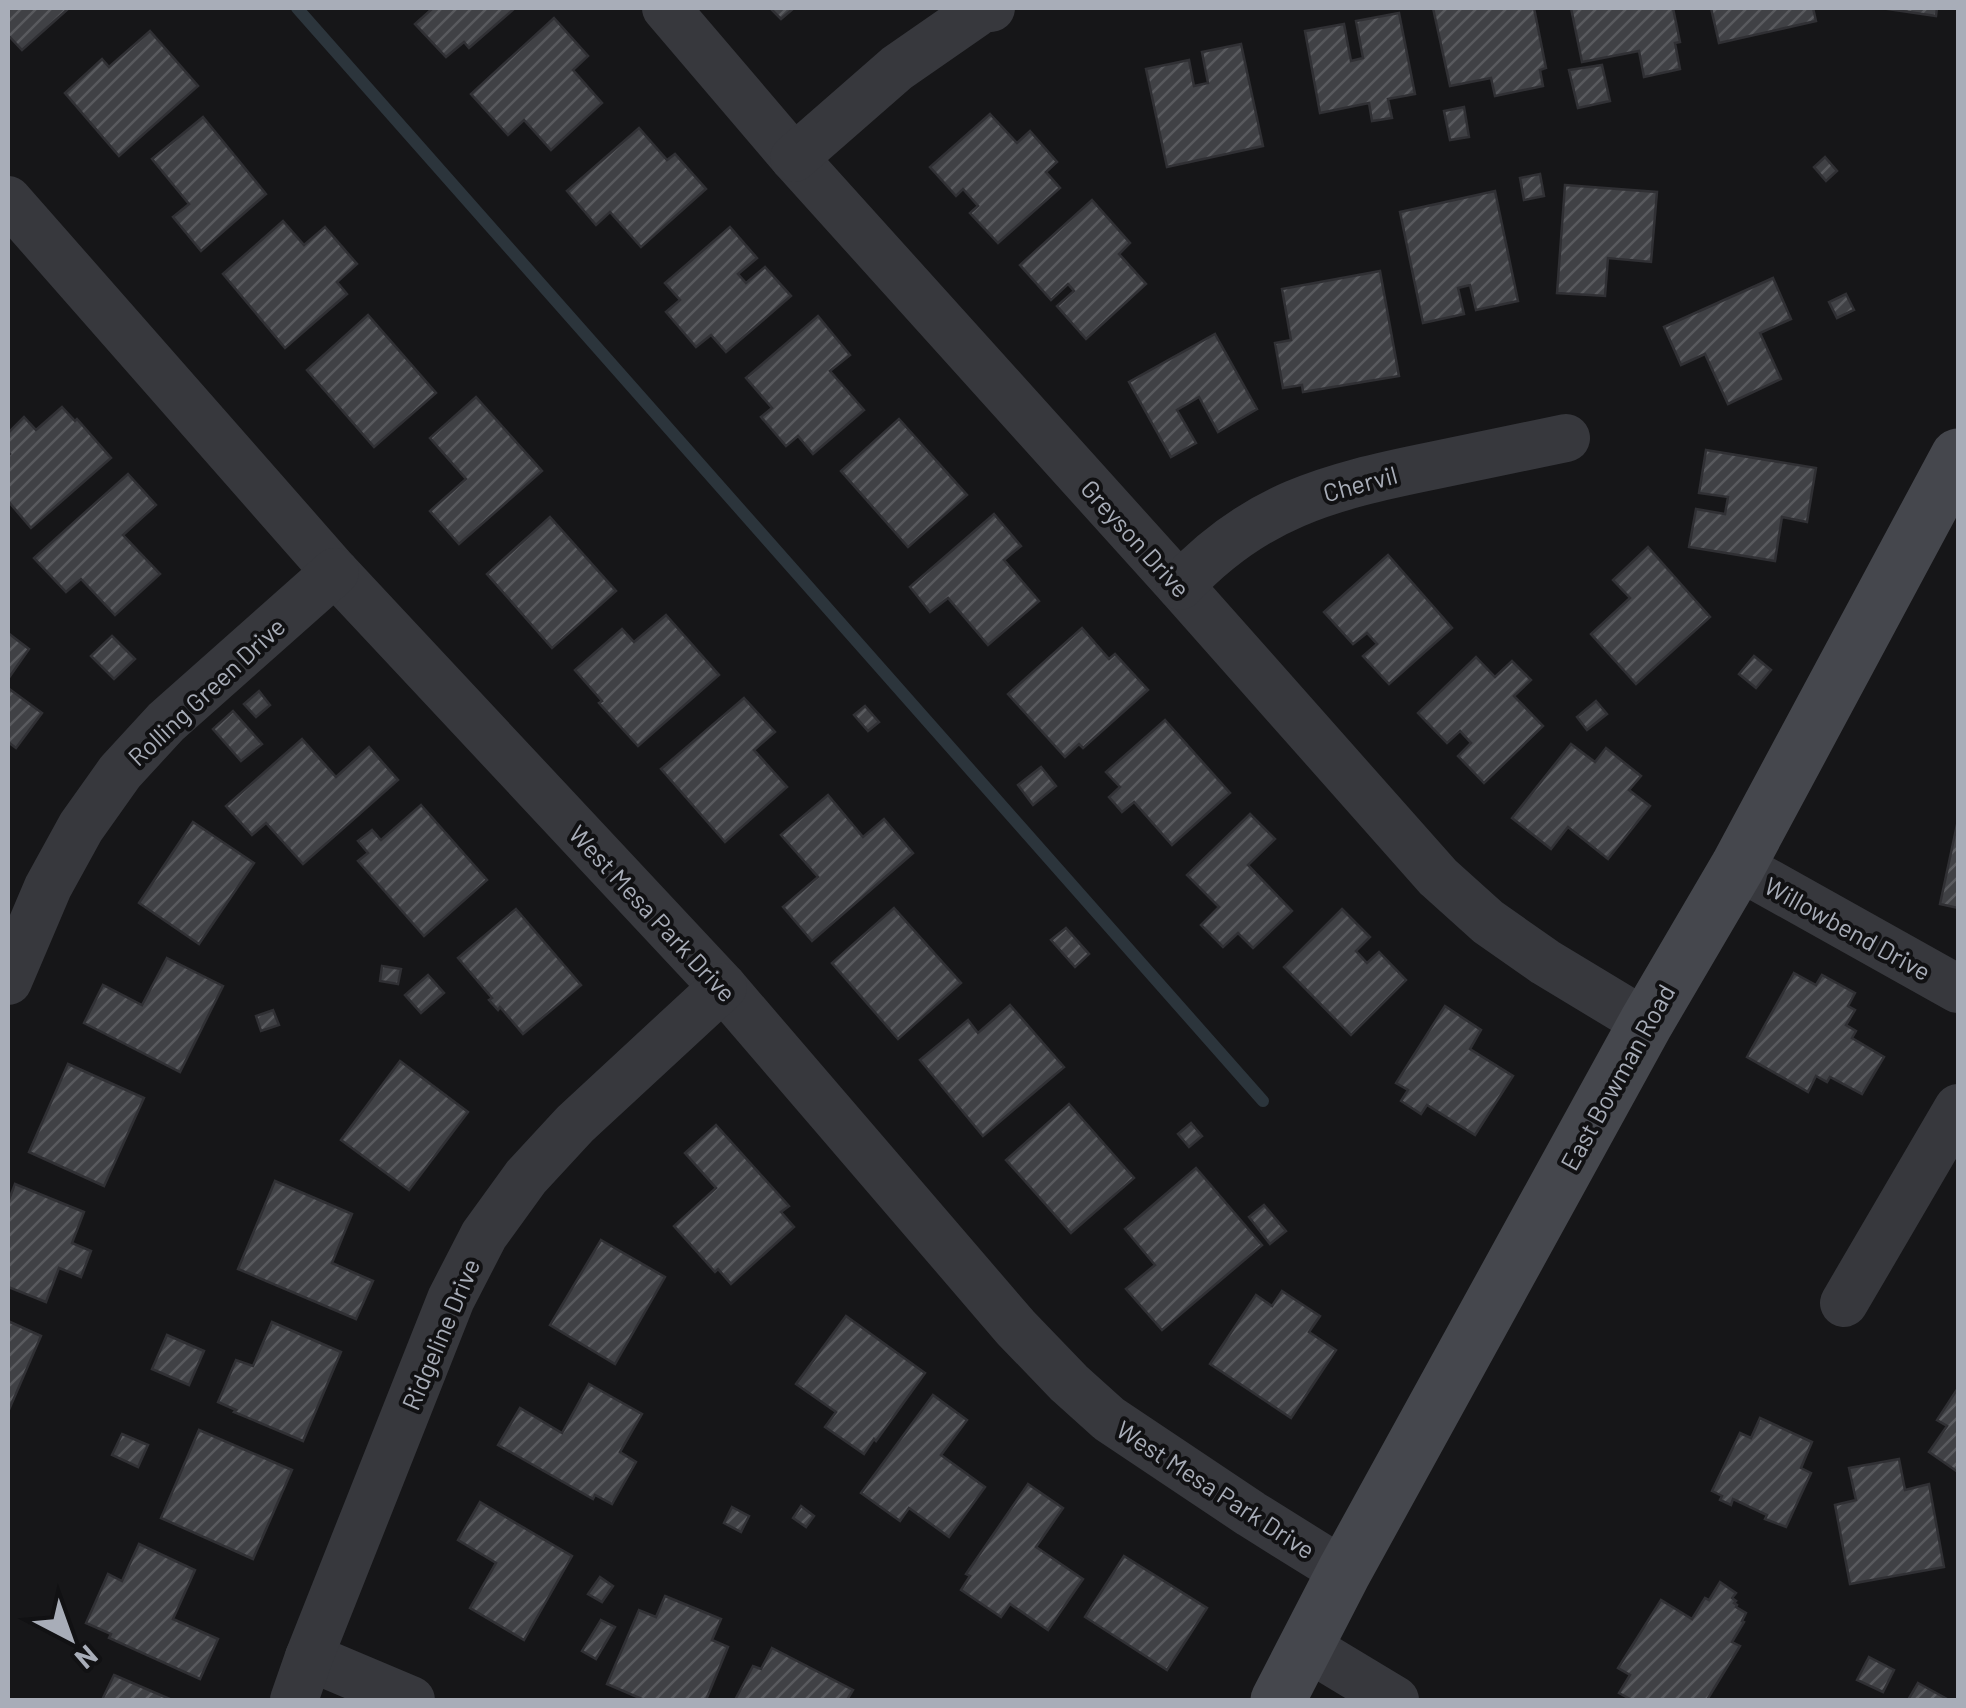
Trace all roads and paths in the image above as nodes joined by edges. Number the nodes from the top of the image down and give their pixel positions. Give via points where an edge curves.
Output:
1 (666, 8) edge
2 (990, 8) edge
3 (794, 158) junction
4 (8, 200) edge
5 (1566, 438) dead end
6 (1958, 456) edge
7 (335, 572) junction
8 (1180, 586) junction
9 (1738, 866) junction
10 (8, 981) edge
11 (722, 987) junction
12 (1958, 989) edge
13 (1646, 1023) junction
14 (1958, 1108) edge
15 (1844, 1302) dead end
16 (1344, 1572) junction
17 (1307, 1647) junction
18 (301, 1679) edge
19 (412, 1700) edge
20 (1278, 1700) edge
21 (1395, 1700) edge

1 - 3 street, Greyson Drive
2 - 3 street via 897,68
3 - 8 street, Greyson Drive
4 - 7 street, West Mesa Park Drive
5 - 8 street, Chervil via 1352,482 1298,501 1222,546
6 - 9 street, East Bowman Road
7 - 10 street, Rolling Green Drive via 166,722 120,772 80,827
7 - 11 street, West Mesa Park Drive
8 - 13 street, Greyson Drive via 1438,877 1488,922
9 - 12 street, Willowbend Drive
9 - 13 street, East Bowman Road
11 - 16 street, West Mesa Park Drive via 1069,1383 1110,1419
11 - 18 street, Ridgeline Drive via 575,1124 484,1235 451,1299
13 - 16 street, East Bowman Road
14 - 15 street
16 - 17 street, East Bowman Road
17 - 20 street, East Bowman Road
17 - 21 street
18 - 19 street

